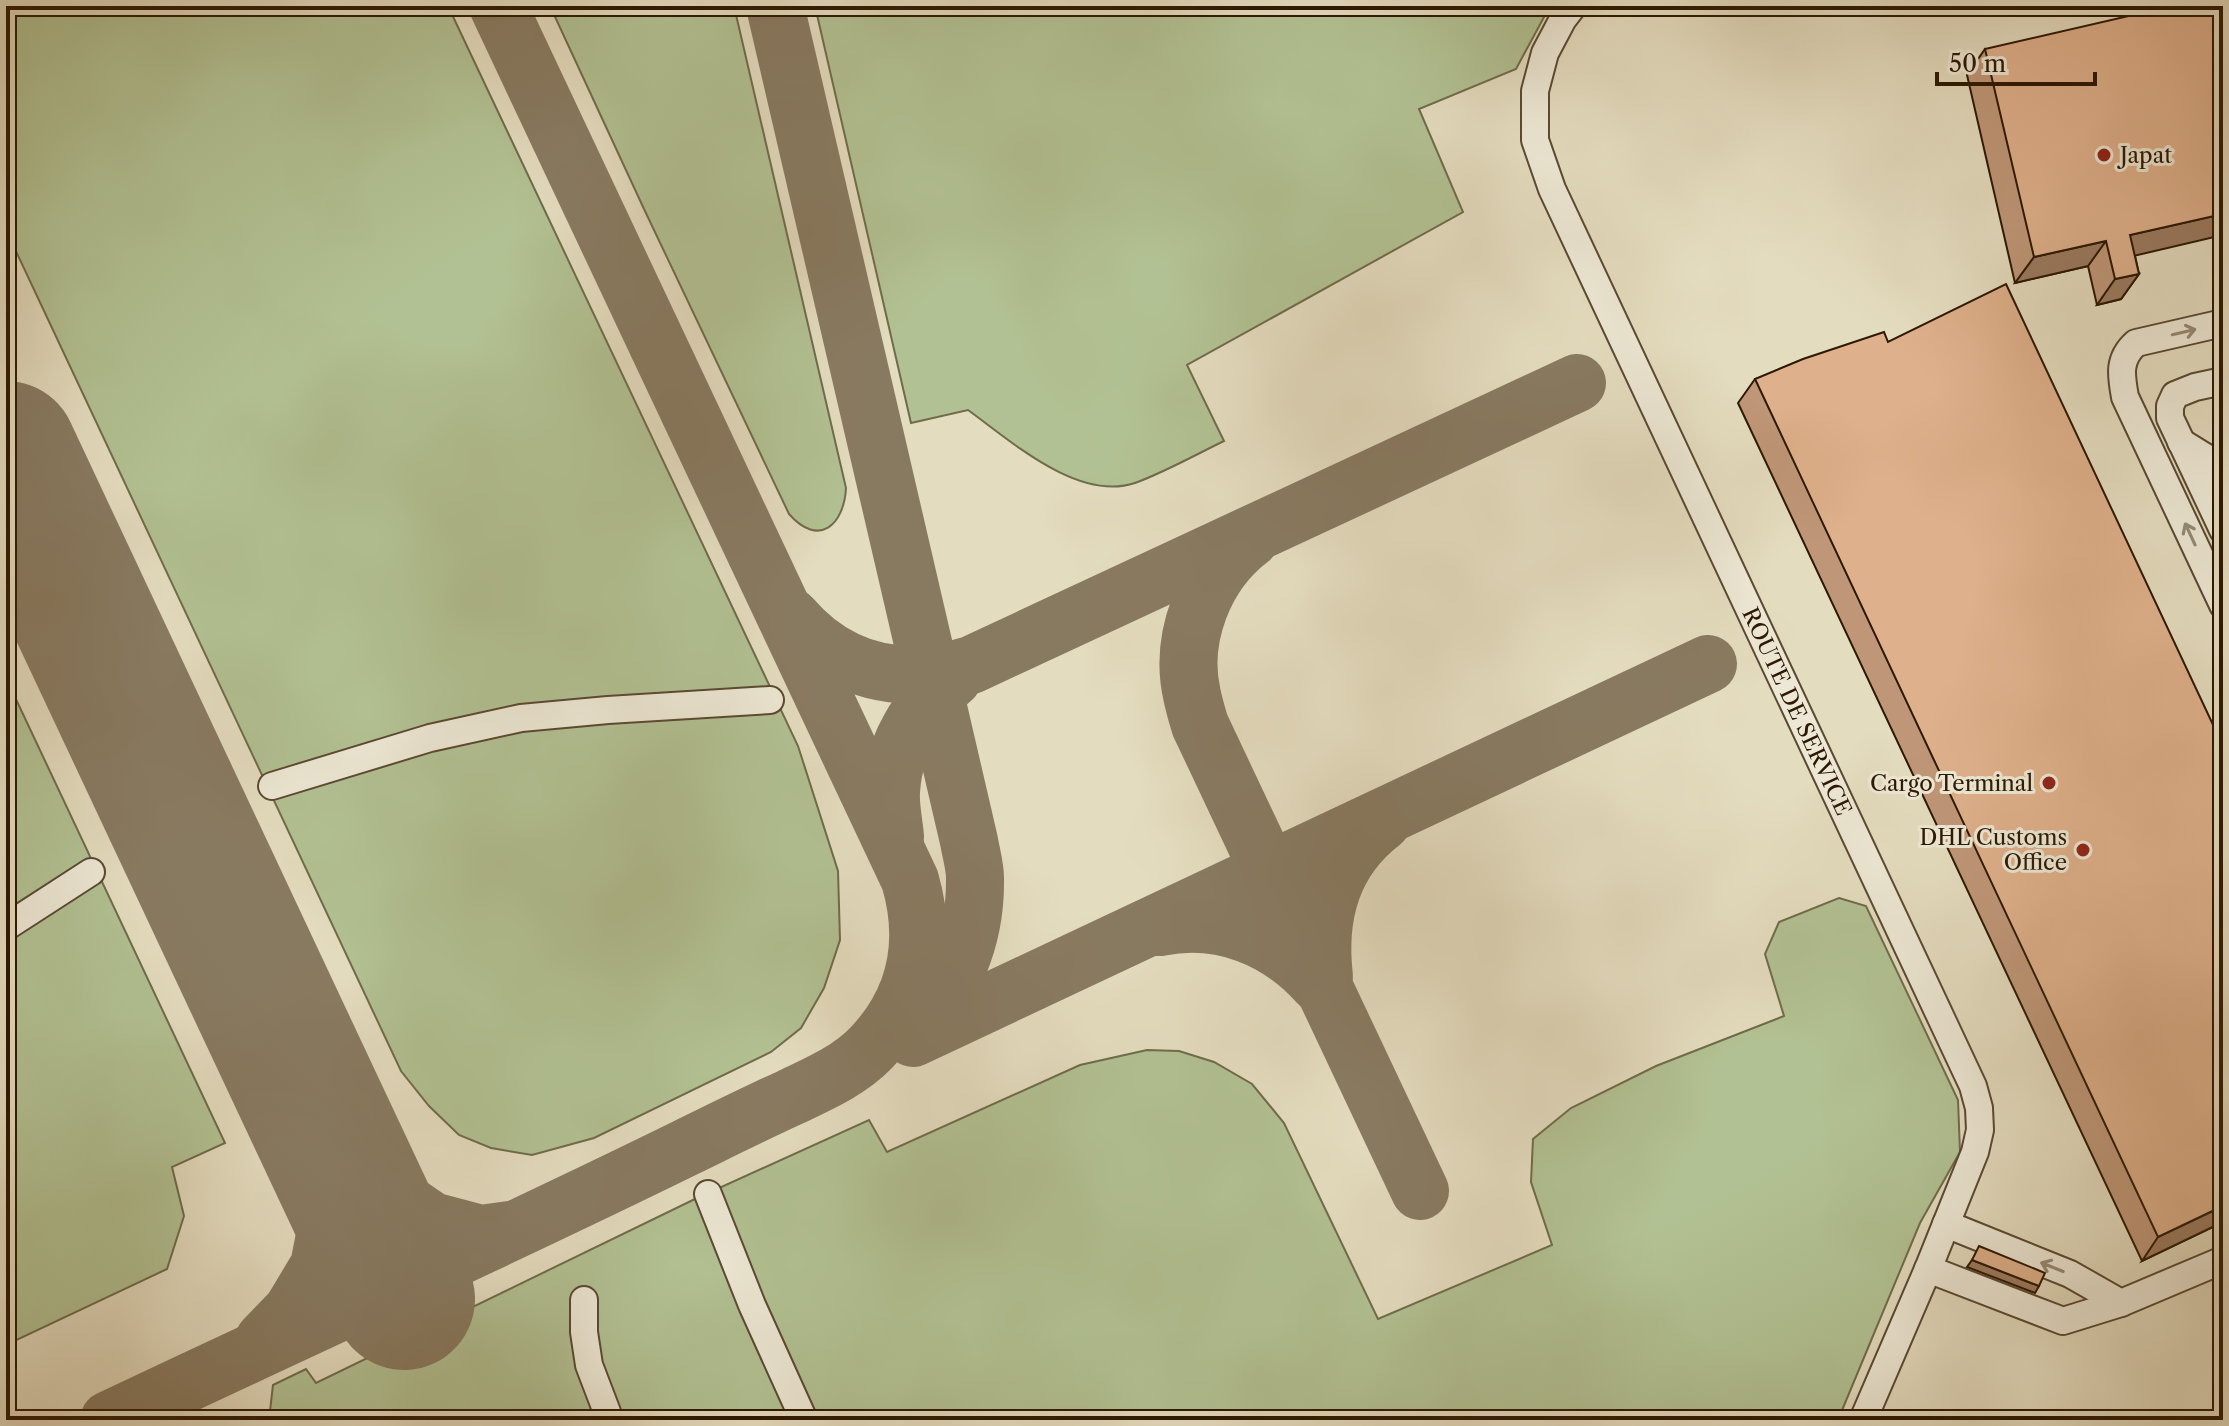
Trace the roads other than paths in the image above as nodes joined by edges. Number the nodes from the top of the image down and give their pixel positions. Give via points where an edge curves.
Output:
1 (1573, 6) edge
2 (2223, 323) edge
3 (2223, 381) edge
4 (2181, 442) junction
5 (2223, 468) edge
6 (2223, 530) edge
7 (2223, 605) edge
8 (770, 700) dead end
9 (272, 786) dead end
10 (91, 872) dead end
11 (6, 927) edge
12 (708, 1194) dead end
13 (1946, 1224) junction
14 (2223, 1260) edge
15 (1928, 1269) junction
16 (584, 1300) dead end
17 (2121, 1303) junction
18 (1864, 1419) edge
19 (610, 1420) edge
20 (804, 1420) edge

1 - 13 lane, ROUTE DE SERVICE via 1545,53 1535,91 1535,140 1552,189 1973,1086 1980,1130
7 -> 2 lane via 2125,397 2121,375 2126,352 2136,343
3 - 4 lane via 2175,395 2170,418
4 - 5 lane
4 - 6 lane
8 - 9 lane via 521,718 430,738
10 - 11 lane
12 - 20 lane
13 - 15 lane, ROUTE DE SERVICE
17 -> 13 lane via 2070,1274
14 - 17 lane
15 - 17 lane via 2063,1321
15 - 18 lane, ROUTE DE SERVICE
16 - 19 lane via 589,1365

